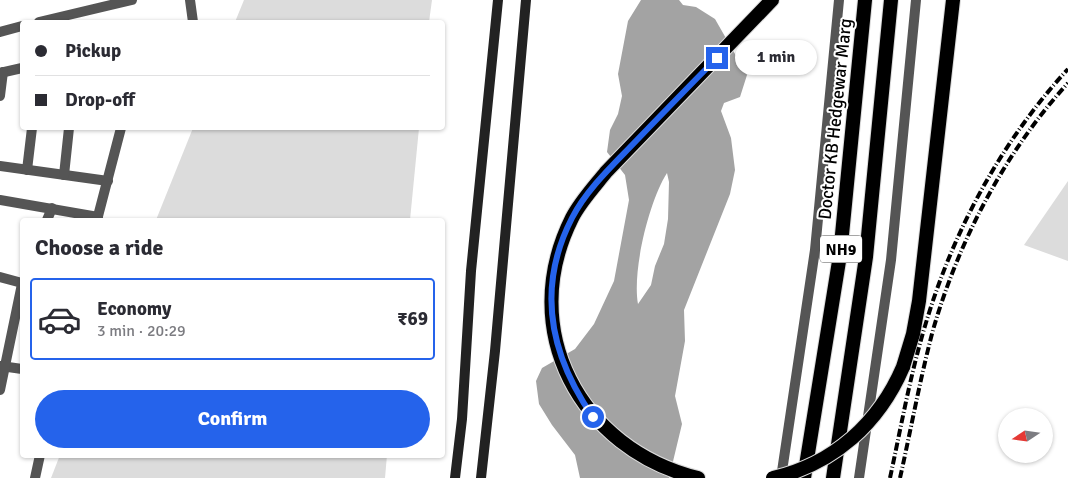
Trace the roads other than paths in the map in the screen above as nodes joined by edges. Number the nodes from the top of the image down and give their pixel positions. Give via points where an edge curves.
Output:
1 (132, 0) edge
2 (190, 0) edge
3 (498, 0) edge
4 (526, 0) edge
5 (772, 0) edge
6 (839, 0) edge
7 (865, 0) edge
8 (891, 0) edge
9 (916, 0) edge
10 (953, 0) edge
11 (47, 20) edge
12 (192, 20) edge
13 (20, 27) edge
14 (0, 32) edge
15 (20, 68) edge
16 (1, 73) edge
17 (0, 96) edge
18 (32, 130) edge
19 (69, 130) edge
20 (121, 130) edge
21 (0, 166) edge
22 (27, 170) junction
23 (64, 176) junction
24 (108, 181) junction
25 (0, 200) edge
26 (52, 208) junction
27 (48, 218) edge
28 (98, 218) edge
29 (0, 277) edge
30 (20, 282) edge
31 (20, 292) edge
32 (3, 367) edge
33 (20, 369) edge
34 (0, 390) edge
35 (39, 458) edge
36 (35, 478) edge
37 (455, 478) edge
38 (481, 478) edge
39 (698, 478) edge
40 (773, 478) edge
41 (781, 478) edge
42 (804, 478) edge
43 (833, 478) edge
44 (859, 478) edge

1 - 11 street
2 - 12 street
3 - 37 main road via 471,271
4 - 38 main road via 496,351
5 - 39 highway via 590,192 572,217 560,248 553,282 551,312 556,347 566,373 593,417 642,456 664,468
6 - 41 street via 814,250
7 - 42 highway, Doctor KB Hedgewar Marg / NH9 via 840,254
8 - 43 highway, NH9 via 866,257
9 - 44 street via 891,260
10 - 40 highway, bridge via 919,301 903,367 882,408 854,437 811,465
13 - 14 street
15 - 16 street
16 - 17 street
18 - 22 street
19 - 23 street
20 - 24 street
21 - 22 street
22 - 23 street
23 - 24 street
24 - 28 street
25 - 26 street
26 - 27 street
26 - 28 street
29 - 30 street
31 - 32 street
32 - 33 street
32 - 34 street
35 - 36 street

